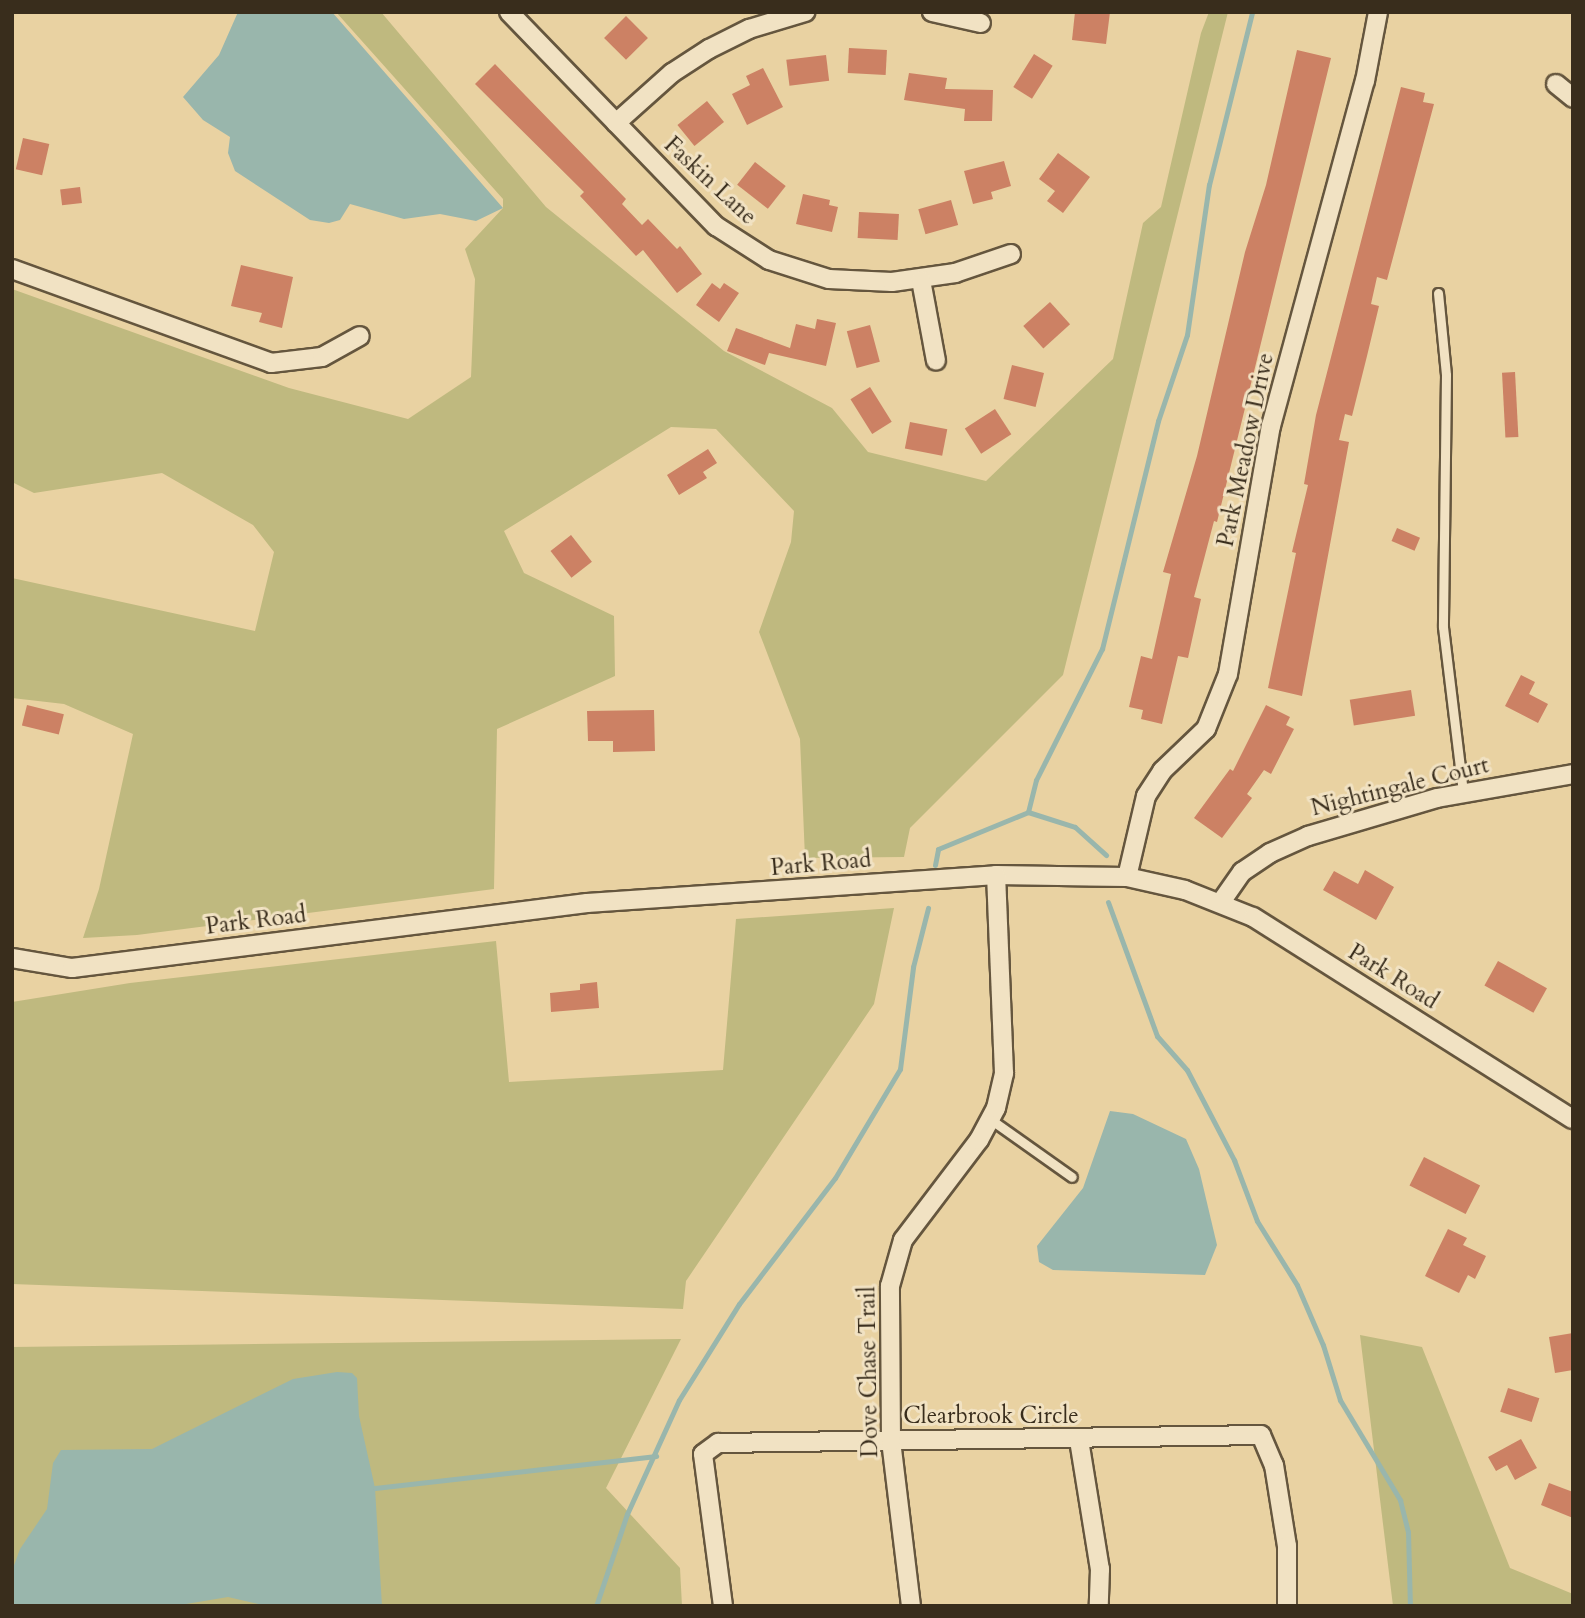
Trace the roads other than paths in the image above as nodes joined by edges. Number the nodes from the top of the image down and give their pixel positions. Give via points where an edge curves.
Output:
1 (509, 12) edge
2 (806, 12) edge
3 (932, 12) edge
4 (1378, 12) edge
5 (981, 23) dead end
6 (1556, 84) dead end
7 (1573, 99) edge
8 (616, 123) junction
9 (1011, 254) dead end
10 (12, 269) edge
11 (921, 280) junction
12 (1438, 293) dead end
13 (360, 336) dead end
14 (936, 360) dead end
15 (1573, 774) edge
16 (1463, 793) junction
17 (996, 875) junction
18 (1128, 877) junction
19 (1221, 902) junction
20 (12, 958) edge
21 (990, 1119) junction
22 (1573, 1119) edge
23 (1072, 1177) dead end
24 (1079, 1440) junction
25 (891, 1441) junction
26 (723, 1606) edge
27 (911, 1606) edge
28 (1099, 1606) edge
29 (1287, 1606) edge

1 - 8 street, Faskin Lane
2 - 8 street via 749,29 709,49 672,73
3 - 5 street
4 - 18 street, Park Meadow Drive via 1365,81 1271,426 1228,674 1206,729 1162,771 1146,796
6 - 7 street
8 - 11 street, Faskin Lane via 716,226 750,250 829,279
9 - 11 street, Faskin Lane via 976,268
10 - 13 street via 271,363 322,357
11 - 14 street
12 - 16 lane via 1446,375 1443,627
15 - 16 street, Nightingale Court
16 - 19 street, Nightingale Court via 1350,821 1270,853 1242,872
17 - 18 street, Park Road
17 - 20 street, Park Road via 587,903 72,968
17 - 21 street, Dove Chase Trail via 1004,1073
18 - 19 street, Park Road
19 - 22 street, Park Road
21 - 23 lane
21 - 25 street, Dove Chase Trail via 903,1240 894,1260 890,1286
24 - 25 street, Clearbrook Circle
24 - 28 street via 1100,1569
24 - 29 street, Clearbrook Circle via 1261,1435 1274,1465 1287,1546
25 - 26 street, Clearbrook Circle via 736,1440 718,1443 703,1454
25 - 27 street, Dove Chase Trail

